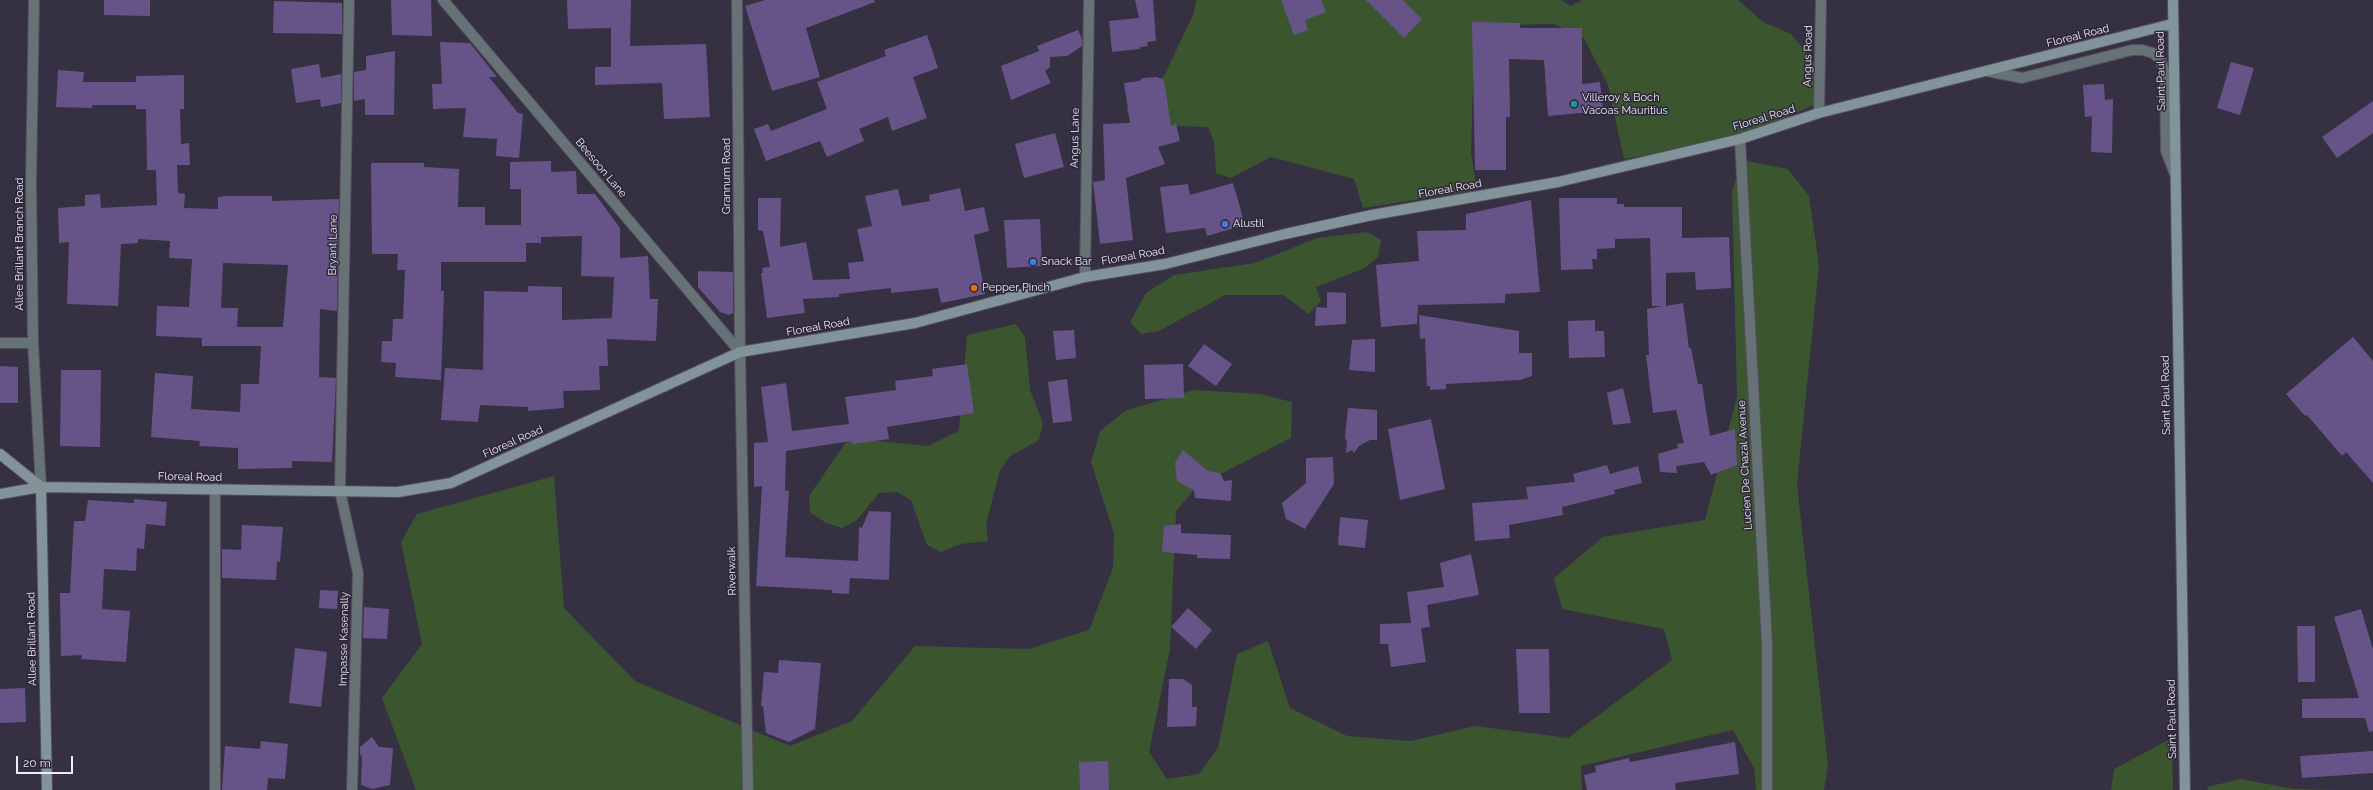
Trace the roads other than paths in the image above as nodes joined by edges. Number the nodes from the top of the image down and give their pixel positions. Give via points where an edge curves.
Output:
1 (34, 0) edge
2 (350, 0) edge
3 (443, 0) edge
4 (737, 0) edge
5 (1089, 0) edge
6 (1821, 0) edge
7 (2173, 0) edge
8 (2172, 24) junction
9 (1987, 71) junction
10 (1819, 113) junction
11 (1740, 139) junction
12 (2175, 174) junction
13 (1085, 277) junction
14 (0, 343) edge
15 (33, 343) junction
16 (740, 352) junction
17 (0, 454) edge
18 (41, 487) junction
19 (215, 489) junction
20 (340, 491) junction
21 (0, 494) edge
22 (47, 790) edge
23 (215, 790) edge
24 (352, 790) edge
25 (748, 790) edge
26 (1767, 790) edge
27 (2186, 790) edge

1 - 15 street, Allee Brillant Branch Road via 31,183
2 - 20 street, Bryant Lane
3 - 16 street, Beesoon Lane
4 - 16 street, Grannum Road
5 - 13 street, Angus Lane
6 - 10 street, Angus Road
7 - 8 main road, Saint Paul Road
8 - 9 main road, Floreal Road
8 - 12 main road, Saint Paul Road
9 - 10 main road, Floreal Road
9 - 12 street via 2022,78 2132,50 2153,53 2160,59 2165,72 2166,151
10 - 11 main road, Floreal Road
11 - 13 main road, Floreal Road via 1558,182 1372,215 1165,264
11 - 26 street, Lucien De Chazal Avenue via 1767,643
12 - 27 main road, Saint Paul Road
13 - 16 main road, Floreal Road via 915,323
14 - 15 street
15 - 18 street, Allee Brillant Branch Road
16 - 20 main road, Floreal Road via 451,483 398,492
16 - 25 street, Riverwalk
17 - 18 main road
18 - 19 main road, Floreal Road
18 - 21 main road, Floreal Road
18 - 22 main road, Allee Brillant Road
19 - 20 main road, Floreal Road
19 - 23 street
20 - 24 street, Impasse Kasenally via 358,573

